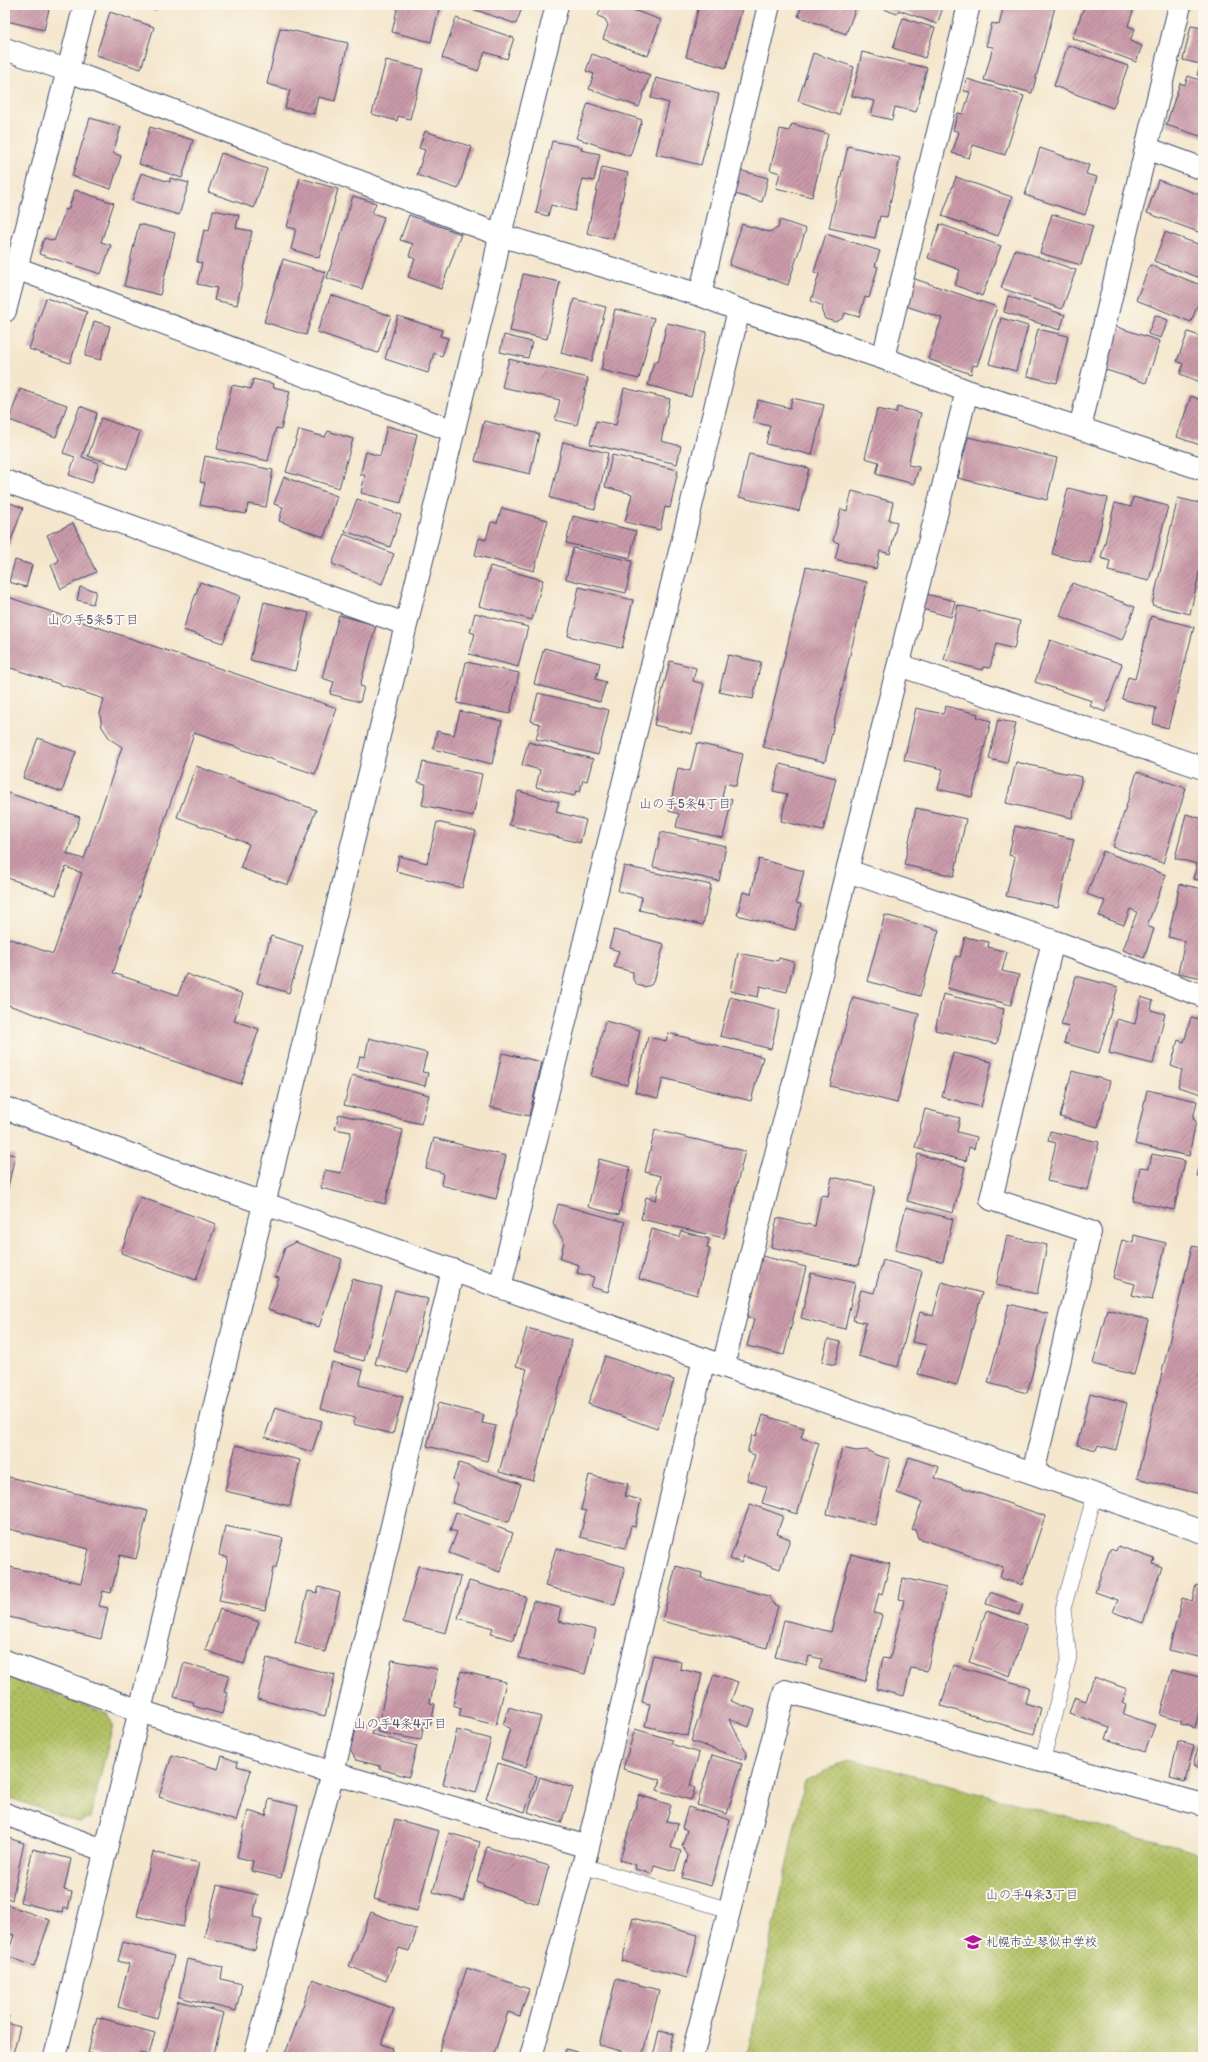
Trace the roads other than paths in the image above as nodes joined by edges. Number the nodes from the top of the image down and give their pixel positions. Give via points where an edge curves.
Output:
1 (85, 5) edge
2 (557, 5) edge
3 (769, 5) edge
4 (969, 5) edge
5 (1180, 5) edge
6 (5, 49) edge
7 (69, 71) junction
8 (1146, 148) junction
9 (1203, 169) edge
10 (500, 235) junction
11 (16, 268) junction
12 (700, 295) junction
13 (739, 310) junction
14 (5, 311) edge
15 (883, 358) junction
16 (967, 391) junction
17 (1080, 428) junction
18 (454, 431) junction
19 (1203, 469) edge
20 (5, 481) edge
21 (405, 624) junction
22 (899, 665) junction
23 (1203, 768) edge
24 (848, 870) junction
25 (1053, 941) junction
26 (1203, 996) edge
27 (5, 1108) edge
28 (264, 1202) junction
29 (453, 1270) junction
30 (500, 1287) junction
31 (714, 1363) junction
32 (1033, 1473) junction
33 (1095, 1494) junction
34 (1203, 1532) edge
35 (5, 1661) edge
36 (140, 1711) junction
37 (1042, 1762) junction
38 (333, 1773) junction
39 (1203, 1805) edge
40 (5, 1814) edge
41 (106, 1851) junction
42 (585, 1857) junction
43 (729, 1910) junction
44 (55, 2057) edge
45 (255, 2057) edge
46 (531, 2057) edge
47 (692, 2057) edge

1 - 7 street
2 - 10 street
3 - 12 street
4 - 15 street
5 - 8 street
6 - 7 street
7 - 10 street
7 - 11 street
8 - 9 street
8 - 17 street
10 - 12 street
10 - 18 street
11 - 14 street
11 - 18 street
12 - 13 street
13 - 15 street
13 - 30 street
15 - 16 street
16 - 17 street
16 - 22 street
17 - 19 street
18 - 21 street
20 - 21 street
21 - 28 street
22 - 23 street
22 - 24 street
24 - 25 street
24 - 31 street
25 - 26 street
25 - 32 street via 991,1198 1090,1232
27 - 28 street
28 - 29 street
28 - 36 street
29 - 30 street
29 - 38 street
30 - 31 street
31 - 32 street
31 - 42 street
32 - 33 street
33 - 34 street
33 - 37 lane via 1063,1609 1069,1657
35 - 36 street
36 - 38 street
36 - 41 street
37 - 39 street
37 - 43 street via 785,1691
38 - 42 street
38 - 45 street
40 - 41 street
41 - 44 street
42 - 43 lane
42 - 46 street
43 - 47 street

